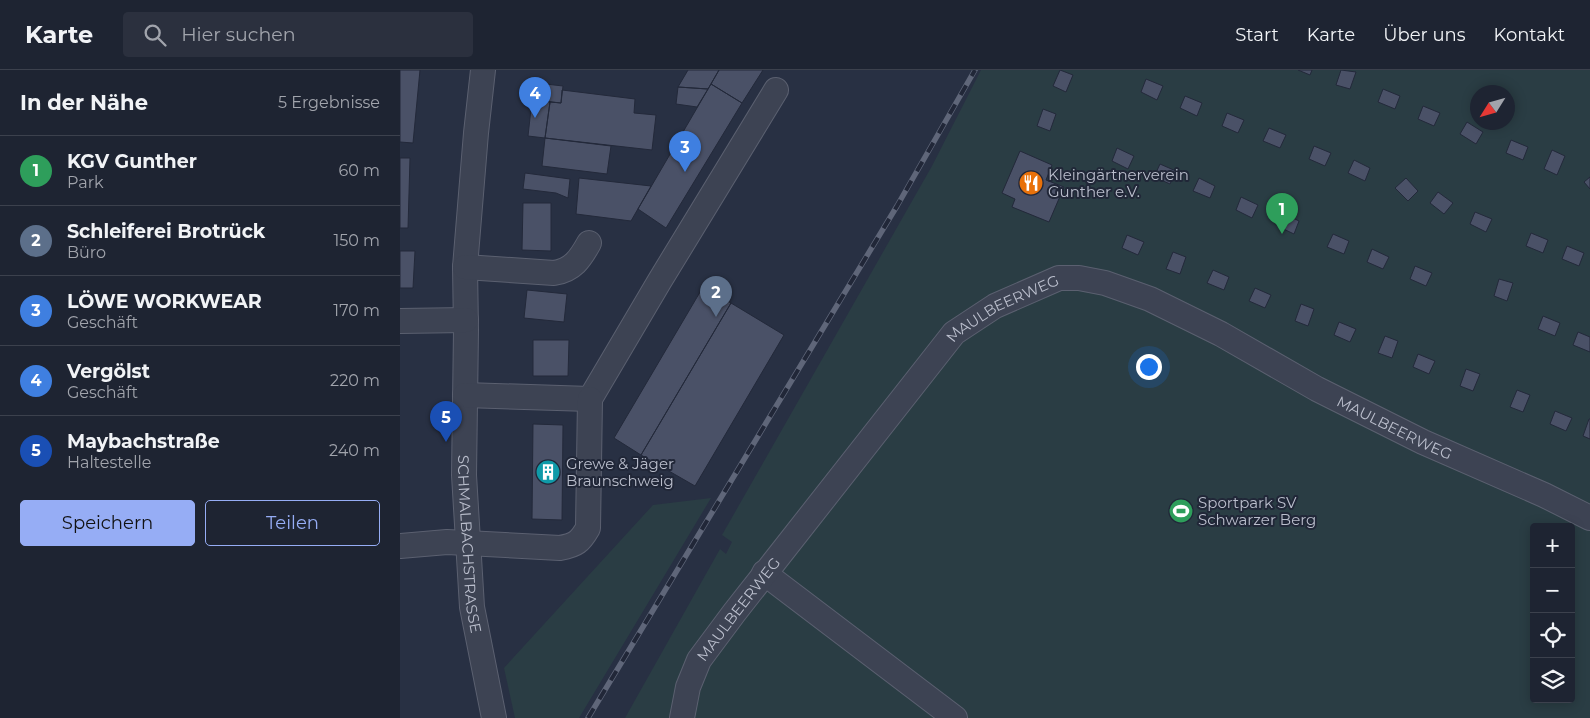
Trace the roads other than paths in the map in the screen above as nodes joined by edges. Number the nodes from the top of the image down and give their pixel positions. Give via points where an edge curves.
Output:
1 (483, 70) edge
2 (776, 90) dead end
3 (589, 243) dead end
4 (464, 267) junction
5 (466, 320) junction
6 (400, 321) edge
7 (465, 395) junction
8 (590, 399) junction
9 (1590, 518) edge
10 (467, 544) junction
11 (400, 546) edge
12 (764, 574) junction
13 (494, 717) edge
14 (682, 718) edge
15 (955, 718) edge

1 - 4 street, SCHMALBACHSTRASSE
2 - 8 street
3 - 4 street via 573,267 554,274
4 - 5 street, SCHMALBACHSTRASSE
5 - 6 street
5 - 7 street, SCHMALBACHSTRASSE
7 - 8 street
7 - 10 street, SCHMALBACHSTRASSE
8 - 10 street via 588,528 581,540 560,548
9 - 12 street, MAULBEERWEG via 1413,437 1150,299 1106,283 1059,278 994,306 954,333
10 - 11 street via 447,542
10 - 13 street, SCHMALBACHSTRASSE via 472,607
12 - 14 street, MAULBEERWEG via 699,660 688,687
12 - 15 street

